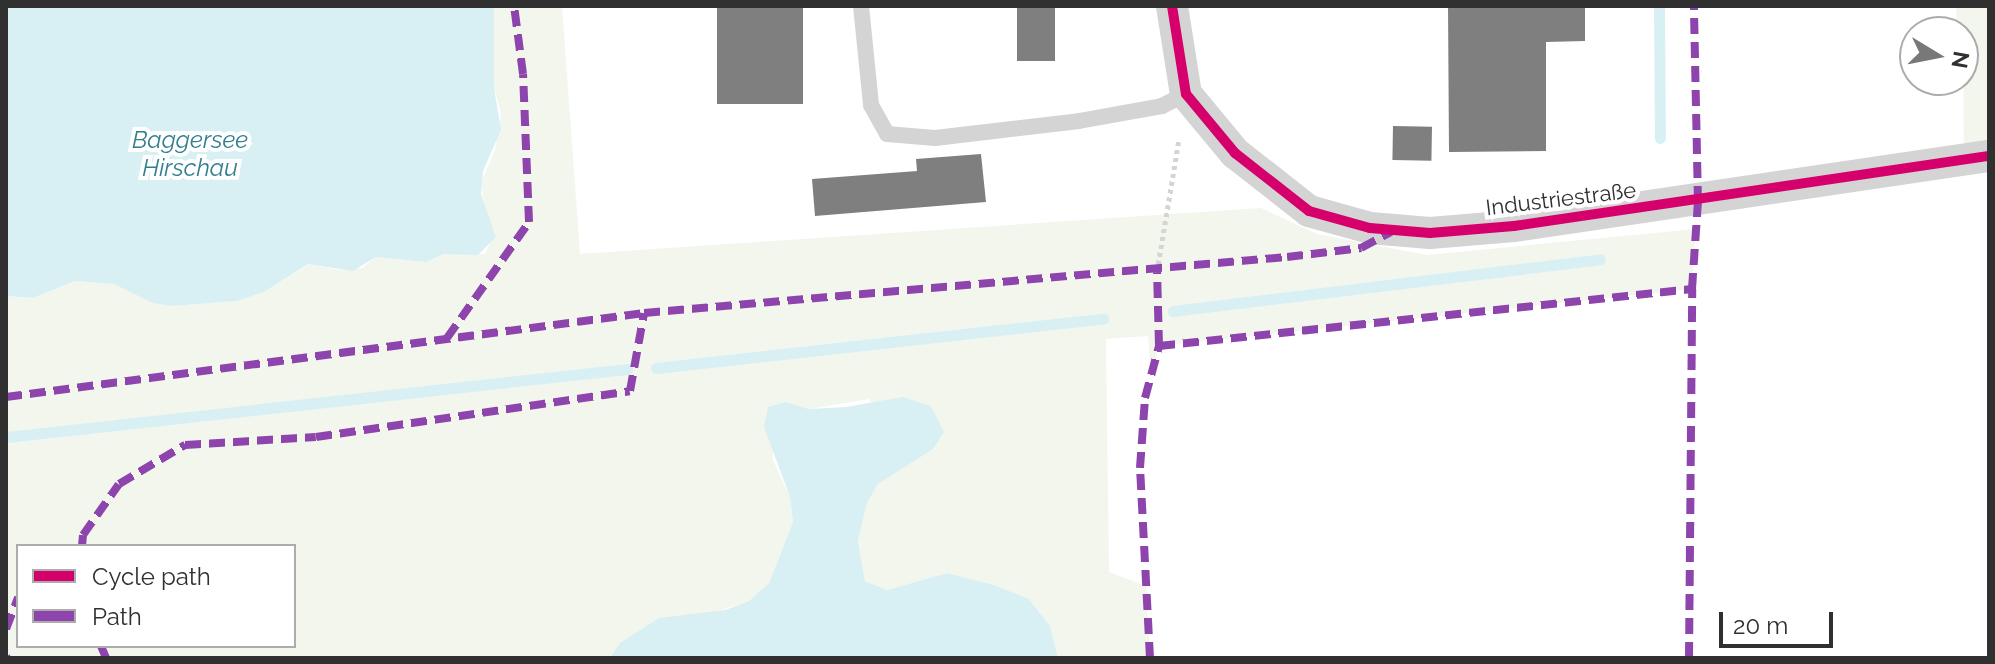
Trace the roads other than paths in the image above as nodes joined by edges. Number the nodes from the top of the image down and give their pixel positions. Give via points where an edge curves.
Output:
1 (861, 6) edge
2 (1172, 6) edge
3 (1186, 94) junction
4 (1989, 156) edge

1 - 3 lane via 871,105 887,134 935,138 1079,121 1162,106
2 - 3 street
3 - 4 street, Industriestraße via 1235,153 1288,199 1340,221 1414,233 1670,206

